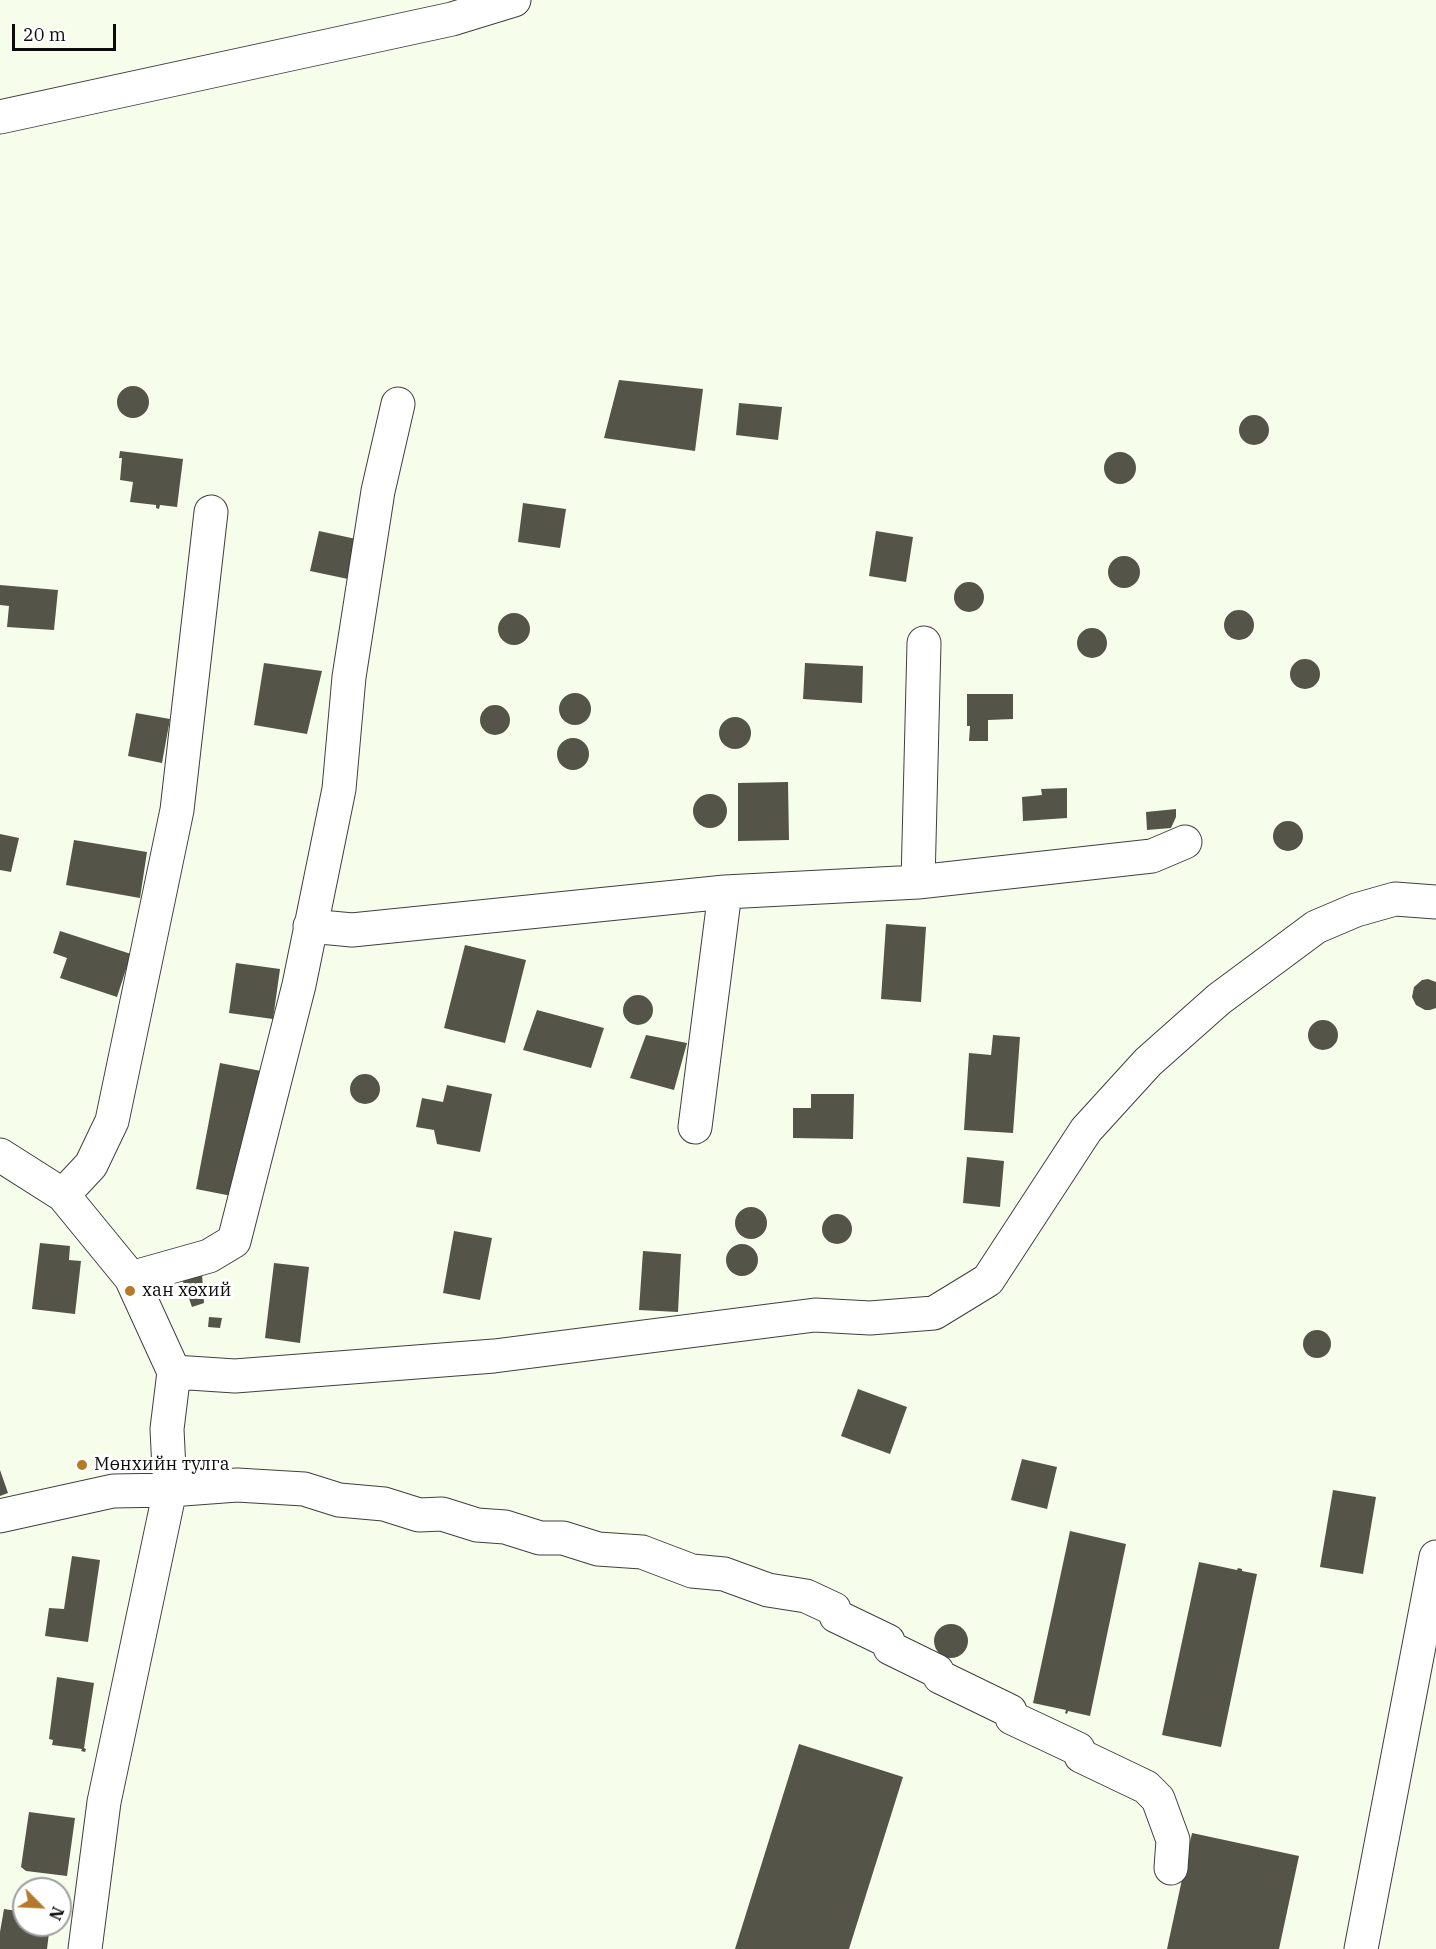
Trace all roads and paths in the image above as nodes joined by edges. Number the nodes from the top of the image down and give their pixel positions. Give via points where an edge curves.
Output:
1 (514, 0) edge
2 (0, 117) edge
3 (398, 405) dead end
4 (211, 512) dead end
5 (924, 643) dead end
6 (1185, 842) dead end
7 (918, 882) junction
8 (725, 892) junction
9 (1436, 902) edge
10 (310, 926) junction
11 (696, 1127) dead end
12 (0, 1155) edge
13 (63, 1195) junction
14 (131, 1278) junction
15 (174, 1372) junction
16 (170, 1490) junction
17 (0, 1516) edge
18 (1436, 1557) edge
19 (1171, 1868) dead end
20 (85, 1949) edge
21 (1361, 1949) edge

1 - 2 street via 452,19
3 - 10 street via 378,491 349,677 339,789
4 - 13 street via 177,810 112,1121 91,1165
5 - 7 street
6 - 7 street via 1152,856
7 - 8 street
8 - 10 street via 352,930
8 - 11 street
9 - 15 street via 1395,899 1316,927 1219,999 1148,1062 1086,1130 988,1280 934,1313 870,1318 815,1315 494,1356 235,1376
10 - 14 street via 299,985 234,1241 209,1256
12 - 13 street
13 - 14 street
14 - 15 street
15 - 16 street via 167,1429
16 - 17 street via 113,1491
16 - 19 street via 237,1485 304,1489 339,1500 384,1504 419,1515 442,1515 540,1538 563,1538 598,1549 642,1552 692,1570 724,1574 768,1590 806,1596 834,1609 836,1616 888,1641 890,1648 937,1671 940,1677 1010,1711 1012,1718 1146,1787 1158,1798 1173,1840
16 - 20 street via 104,1802
18 - 21 street

